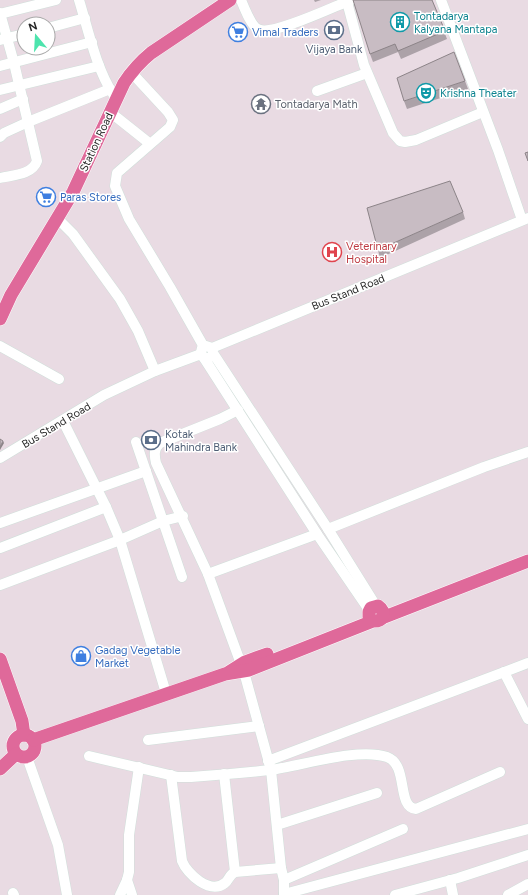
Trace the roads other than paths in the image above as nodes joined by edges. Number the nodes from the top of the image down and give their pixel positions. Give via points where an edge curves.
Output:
1 (56, 0) edge
2 (79, 0) edge
3 (241, 0) edge
4 (441, 0) edge
5 (227, 1) edge
6 (349, 1) edge
7 (0, 14) edge
8 (85, 18) junction
9 (56, 26) edge
10 (16, 36) edge
11 (4, 39) edge
12 (92, 42) junction
13 (14, 63) junction
14 (0, 66) edge
15 (99, 66) junction
16 (131, 72) junction
17 (367, 74) junction
18 (20, 86) junction
19 (0, 90) edge
20 (317, 91) dead end
21 (113, 94) junction
22 (23, 99) junction
23 (0, 109) edge
24 (110, 112) junction
25 (483, 112) junction
26 (28, 122) junction
27 (0, 137) edge
28 (149, 144) junction
29 (0, 178) edge
30 (57, 218) junction
31 (525, 219) edge
32 (0, 319) edge
33 (0, 346) edge
34 (207, 352) junction
35 (155, 371) junction
36 (60, 379) dead end
37 (238, 410) junction
38 (63, 421) junction
39 (136, 442) dead end
40 (528, 452) edge
41 (0, 458) edge
42 (146, 471) junction
43 (97, 488) junction
44 (106, 507) junction
45 (182, 516) junction
46 (164, 521) junction
47 (0, 523) edge
48 (328, 529) junction
49 (317, 534) junction
50 (120, 540) junction
51 (0, 548) edge
52 (528, 555) edge
53 (528, 561) edge
54 (208, 574) junction
55 (182, 577) dead end
56 (0, 585) edge
57 (375, 613) junction
58 (0, 659) edge
59 (528, 663) edge
60 (242, 668) junction
61 (504, 672) junction
62 (166, 693) junction
63 (528, 719) edge
64 (259, 726) junction
65 (29, 737) junction
66 (148, 740) dead end
67 (21, 755) junction
68 (89, 756) dead end
69 (270, 766) junction
70 (139, 767) junction
71 (0, 769) edge
72 (500, 772) dead end
73 (224, 774) junction
74 (171, 775) junction
75 (377, 794) dead end
76 (277, 825) junction
77 (404, 829) dead end
78 (528, 829) edge
79 (528, 854) edge
80 (282, 868) junction
81 (235, 872) junction
82 (127, 880) junction
83 (284, 880) junction
84 (450, 880) junction
85 (528, 884) edge
86 (67, 895) edge
87 (120, 895) edge
88 (132, 895) edge
89 (284, 895) edge
90 (395, 895) edge
91 (453, 895) edge
92 (508, 895) edge

1 - 7 street
2 - 8 street
3 - 6 street via 254,27 263,31 288,25
4 - 25 street
5 - 16 main road, Station Road via 151,53
6 - 17 street
7 - 11 street
8 - 9 street
8 - 12 street
10 - 11 street
11 - 13 street
12 - 13 street
12 - 15 street
13 - 14 street
13 - 18 street
15 - 18 street
15 - 21 street
16 - 21 main road, Station Road
16 - 28 street via 173,120 170,127
17 - 20 street
17 - 25 street via 393,134 400,141 416,140
18 - 19 street
18 - 22 street
21 - 24 main road, Station Road
21 - 26 street
22 - 23 street
22 - 26 street
24 - 28 street
24 - 30 main road, Station Road via 73,192
25 - 31 street
26 - 27 street
26 - 29 street via 37,156 36,165 26,172
28 - 34 street via 117,173 115,186 129,219
30 - 32 main road, Station Road via 11,295
30 - 35 street via 73,234 120,299 138,331
31 - 34 street, Bus Stand Road
33 - 36 street
34 - 35 street, Bus Stand Road
34 - 37 street
34 - 48 street
35 - 38 street, Bus Stand Road via 104,395
37 - 45 street via 160,443 156,448 156,462
37 - 49 street
38 - 41 street, Bus Stand Road
38 - 43 street
39 - 42 street
40 - 48 street
42 - 43 street
42 - 46 street
43 - 44 street
43 - 47 street
44 - 50 street
44 - 51 street
45 - 46 street
45 - 54 street
46 - 50 street
46 - 55 street
48 - 57 street
49 - 54 street
49 - 57 street
50 - 56 street
50 - 62 street
52 - 57 main road
53 - 57 main road
54 - 60 street
57 - 60 main road
58 - 65 main road
59 - 61 street
60 - 62 main road
60 - 64 street
61 - 63 street
61 - 69 street
62 - 65 main road via 86,723
64 - 66 street
64 - 69 street
65 - 67 main road via 35,747 33,752
65 - 67 main road via 20,735 14,740 12,747
67 - 71 main road
67 - 86 street via 58,845
68 - 70 street
69 - 72 street via 352,755 387,757 394,761 399,771 405,799 411,808
69 - 73 street
69 - 76 street
70 - 74 street
70 - 82 street via 129,835
73 - 74 street via 191,777
73 - 81 street
74 - 81 street via 184,866 202,884 210,886 224,884
75 - 76 street
76 - 80 street
77 - 83 street
78 - 89 street
79 - 84 street
80 - 81 street
80 - 83 street
82 - 87 street
82 - 88 street
83 - 89 street
84 - 90 street
84 - 91 street
85 - 92 street

